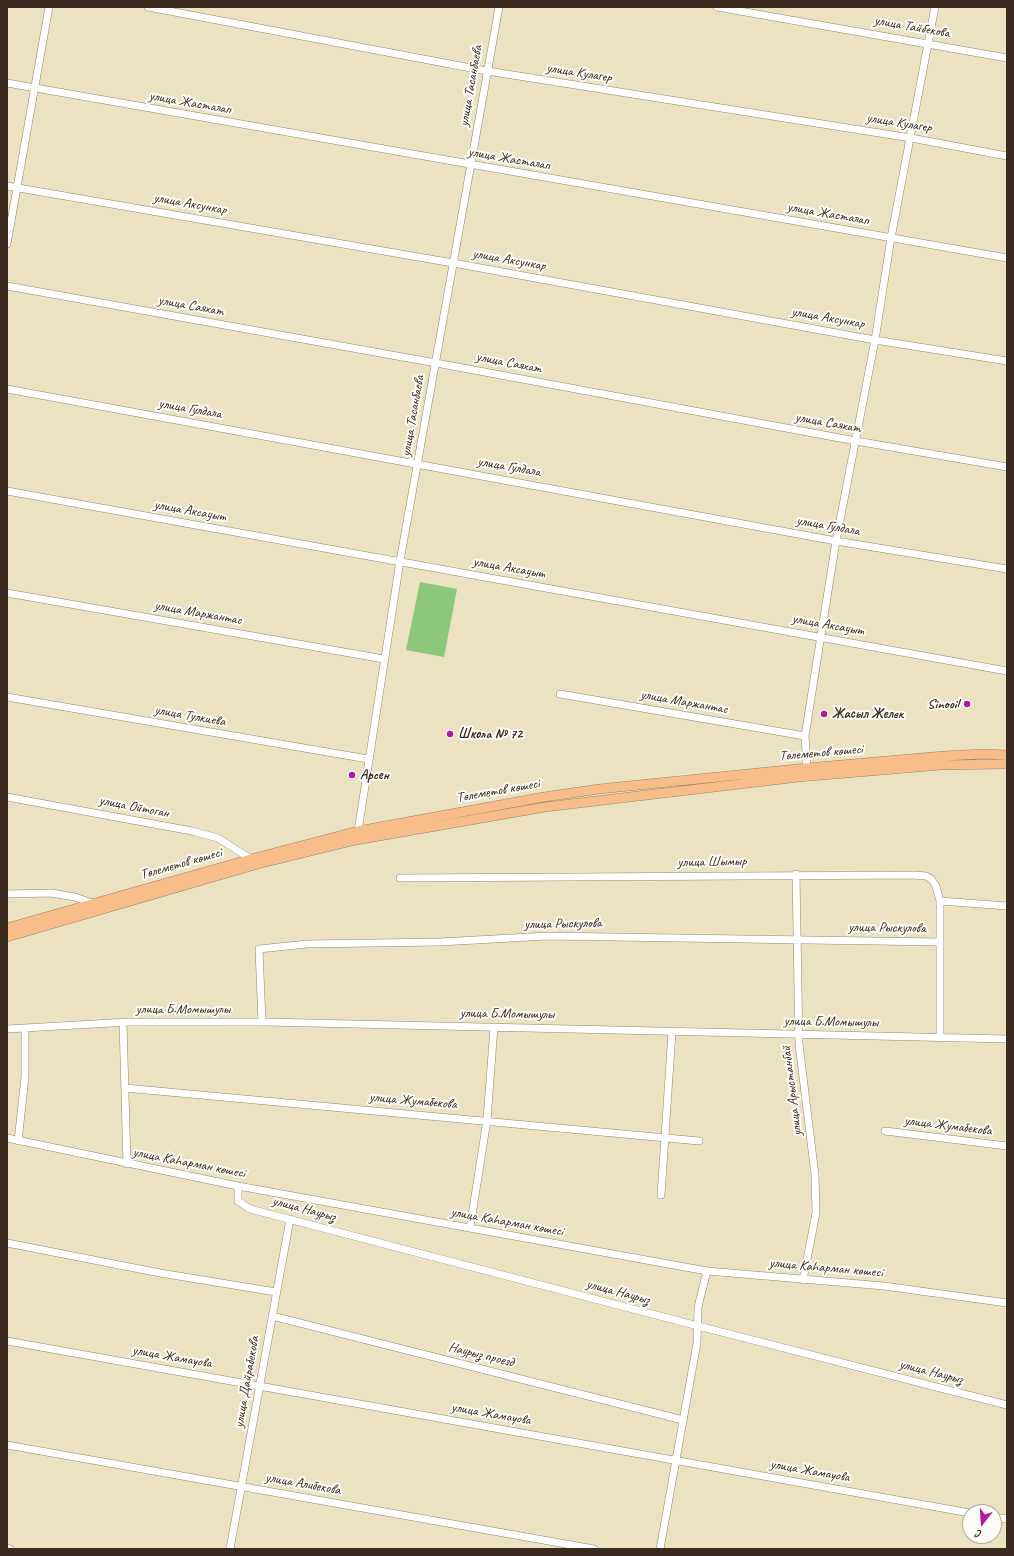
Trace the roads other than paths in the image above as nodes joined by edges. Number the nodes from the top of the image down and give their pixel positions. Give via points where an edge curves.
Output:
1 (49, 7) edge
2 (148, 7) edge
3 (499, 7) edge
4 (717, 7) edge
5 (935, 7) edge
6 (929, 43) junction
7 (1007, 58) edge
8 (487, 71) junction
9 (7, 83) edge
10 (35, 88) junction
11 (911, 138) junction
12 (1007, 156) edge
13 (470, 166) junction
14 (7, 186) edge
15 (18, 188) junction
16 (891, 238) junction
17 (7, 244) edge
18 (1007, 258) edge
19 (453, 263) junction
20 (7, 286) edge
21 (875, 340) junction
22 (1007, 361) edge
23 (436, 363) junction
24 (7, 390) edge
25 (856, 442) junction
26 (418, 464) junction
27 (1007, 467) edge
28 (7, 491) edge
29 (836, 540) junction
30 (400, 561) junction
31 (1007, 569) edge
32 (7, 593) edge
33 (821, 637) junction
34 (384, 659) junction
35 (1007, 671) edge
36 (560, 694) dead end
37 (7, 698) edge
38 (804, 736) junction
39 (1007, 755) edge
40 (368, 759) junction
41 (1007, 764) edge
42 (807, 768) junction
43 (7, 797) edge
44 (358, 831) junction
45 (251, 859) junction
46 (796, 874) junction
47 (400, 878) dead end
48 (7, 894) edge
49 (940, 901) junction
50 (94, 903) junction
51 (1007, 906) edge
52 (98, 912) junction
53 (7, 928) edge
54 (7, 937) edge
55 (797, 939) junction
56 (940, 942) junction
57 (123, 1022) junction
58 (262, 1022) junction
59 (494, 1027) junction
60 (25, 1028) junction
61 (7, 1029) edge
62 (672, 1032) junction
63 (799, 1035) junction
64 (940, 1036) junction
65 (1007, 1039) edge
66 (125, 1088) junction
67 (487, 1120) junction
68 (885, 1131) dead end
69 (664, 1137) junction
70 (7, 1138) edge
71 (18, 1141) junction
72 (699, 1141) dead end
73 (1007, 1146) edge
74 (127, 1164) junction
75 (238, 1186) junction
76 (661, 1195) dead end
77 (290, 1219) junction
78 (470, 1228) junction
79 (7, 1243) edge
80 (707, 1271) junction
81 (804, 1280) junction
82 (276, 1292) junction
83 (1007, 1303) edge
84 (272, 1316) junction
85 (698, 1326) junction
86 (7, 1341) edge
87 (260, 1386) junction
88 (1007, 1405) edge
89 (683, 1420) junction
90 (7, 1445) edge
91 (677, 1460) junction
92 (241, 1486) junction
93 (962, 1512) edge
94 (230, 1549) edge
95 (594, 1549) edge
96 (660, 1549) edge

1 - 10 street
2 - 8 street, улица Кулагер
3 - 8 street, улица Тасанбаева
4 - 6 street, улица Тайбекова
5 - 6 street
6 - 7 street, улица Тайбекова
6 - 11 street
8 - 11 street, улица Кулагер
8 - 13 street, улица Тасанбаева
9 - 10 street, улица Жасталап
10 - 13 street, улица Жасталап
10 - 15 street
11 - 12 street, улица Кулагер
11 - 16 street
13 - 16 street, улица Жасталап
13 - 19 street, улица Тасанбаева
14 - 15 street, улица Аксункар
15 - 17 street
15 - 19 street, улица Аксункар
16 - 18 street, улица Жасталап
16 - 21 street
19 - 21 street, улица Аксункар
19 - 23 street, улица Тасанбаева
20 - 23 street, улица Саяхат
21 - 22 street, улица Аксункар
21 - 25 street
23 - 25 street, улица Саяхат
23 - 26 street, улица Тасанбаева
24 - 26 street, улица Гулдала
25 - 27 street, улица Саяхат
25 - 29 street
26 - 29 street, улица Гулдала
26 - 30 street, улица Тасанбаева
28 - 30 street, улица Аксауыт
29 - 31 street, улица Гулдала
29 - 33 street
30 - 33 street, улица Аксауыт
30 - 34 street, улица Тасанбаева
32 - 34 street, улица Маржантас
33 - 35 street, улица Аксауыт
33 - 38 street
34 - 40 street, улица Тасанбаева
36 - 38 street, улица Маржантас
37 - 40 street, улица Тулкиева
38 - 42 street
39 - 42 main road, Төлеметов көшесі via 944,756
40 - 44 street, улица Тасанбаева
41 - 52 main road, Төлеметов көшесі via 941,765 799,777 545,807 356,840 258,864
42 - 44 main road, Төлеметов көшесі via 544,797
43 - 45 street, улица Ойтоган via 192,831 218,838
44 - 45 main road, Төлеметов көшесі
45 - 50 main road, Төлеметов көшесі
46 - 47 street, улица Шымыр
46 - 49 street, улица Шымыр via 926,876 936,886
46 - 55 street, улица Арыстанбай
48 - 50 street via 51,893
49 - 51 street
49 - 56 street, улица Шымыр
50 - 52 street
50 - 53 main road, Төлеметов көшесі
52 - 54 main road, Төлеметов көшесі
55 - 56 street, улица Рыскулова
55 - 58 street, улица Рыскулова via 547,936 440,942 308,944 259,949
55 - 63 street, улица Арыстанбай
56 - 64 street, улица Шымыр
57 - 58 street, улица Б.Момышулы
57 - 60 street, улица Б.Момышулы
57 - 66 street
58 - 59 street, улица Б.Момышулы
59 - 62 street, улица Б.Момышулы
59 - 67 street
60 - 61 street, улица Б.Момышулы
60 - 71 street via 25,1077
62 - 63 street, улица Б.Момышулы
62 - 69 street
63 - 64 street, улица Б.Момышулы
63 - 81 street, улица Арыстанбай via 802,1082 812,1143 816,1213
64 - 65 street, улица Б.Момышулы
66 - 67 street, улица Жумабекова
66 - 74 street
67 - 69 street, улица Жумабекова
67 - 78 street
68 - 73 street, улица Жумабекова
69 - 72 street, улица Жумабекова
69 - 76 street
70 - 71 street, улица Каһарман көшесі
71 - 74 street, улица Каһарман көшесі
74 - 75 street, улица Каһарман көшесі
75 - 77 street, улица Наурыз via 238,1201 250,1209
75 - 78 street, улица Каһарман көшесі
77 - 82 street, улица Дайрабекова
77 - 85 street, улица Наурыз
78 - 80 street, улица Каһарман көшесі
79 - 82 street via 160,1273
80 - 81 street, улица Каһарман көшесі
80 - 85 street via 698,1307
81 - 83 street, улица Каһарман көшесі via 884,1286
82 - 84 street, улица Дайрабекова
84 - 87 street, улица Дайрабекова
84 - 89 street, Наурыз проезд
85 - 88 street, улица Наурыз
85 - 89 street
86 - 87 street, улица Жамауова
87 - 91 street, улица Жамауова
87 - 92 street, улица Дайрабекова
89 - 91 street
90 - 92 street, улица Алибекова
91 - 93 street, улица Жамауова
91 - 96 street
92 - 94 street, улица Дайрабекова
92 - 95 street, улица Алибекова

